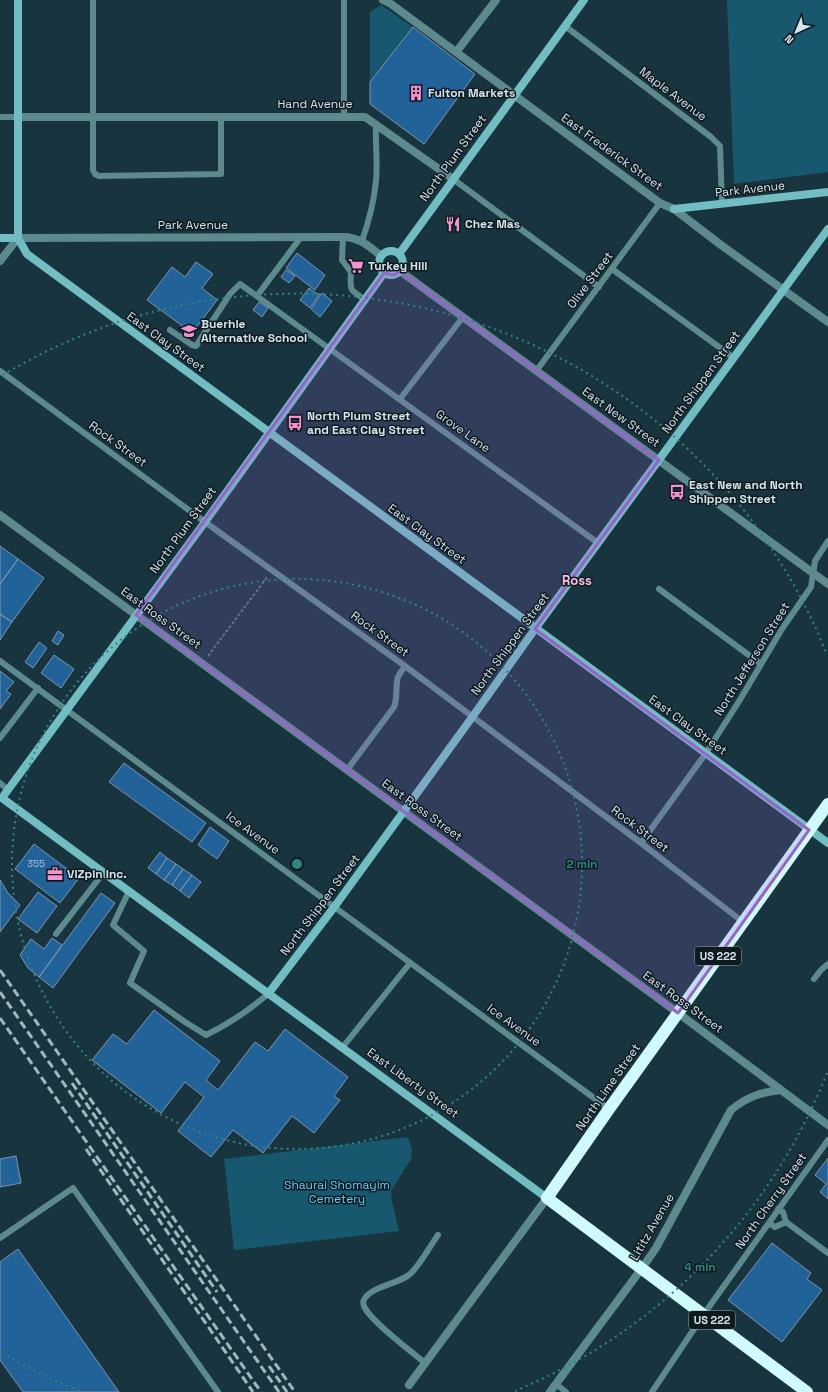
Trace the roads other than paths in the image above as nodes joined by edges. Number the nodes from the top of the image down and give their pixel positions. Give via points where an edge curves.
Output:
1 (18, 0) edge
2 (93, 0) edge
3 (344, 0) edge
4 (383, 0) edge
5 (496, 0) edge
6 (584, 0) edge
7 (565, 26) junction
8 (457, 52) junction
9 (515, 95) junction
10 (221, 116) junction
11 (344, 116) junction
12 (0, 117) edge
13 (18, 117) junction
14 (93, 117) junction
15 (376, 124) junction
16 (453, 179) junction
17 (828, 192) edge
18 (660, 203) junction
19 (722, 204) junction
20 (674, 209) junction
21 (828, 229) edge
22 (301, 237) junction
23 (342, 237) junction
24 (0, 238) edge
25 (18, 238) junction
26 (362, 241) junction
27 (399, 254) junction
28 (381, 256) junction
29 (0, 261) edge
30 (612, 269) junction
31 (400, 271) junction
32 (384, 273) junction
33 (599, 287) junction
34 (784, 290) junction
35 (256, 295) junction
36 (364, 299) junction
37 (463, 317) junction
38 (828, 322) edge
39 (170, 330) dead end
40 (329, 348) junction
41 (734, 358) junction
42 (537, 370) junction
43 (0, 371) edge
44 (400, 399) junction
45 (269, 433) junction
46 (659, 460) junction
47 (0, 515) edge
48 (205, 522) junction
49 (828, 542) edge
50 (598, 543) junction
51 (814, 573) junction
52 (828, 584) edge
53 (659, 589) dead end
54 (136, 615) junction
55 (535, 629) junction
56 (0, 660) edge
57 (761, 664) junction
58 (405, 666) junction
59 (38, 688) junction
60 (66, 709) junction
61 (473, 716) junction
62 (0, 738) edge
63 (706, 753) junction
64 (346, 770) junction
65 (0, 783) edge
66 (8, 790) junction
67 (1, 799) edge
68 (828, 804) edge
69 (404, 812) junction
70 (810, 830) junction
71 (641, 843) junction
72 (828, 843) edge
73 (104, 872) junction
74 (129, 891) junction
75 (335, 906) junction
76 (743, 922) junction
77 (56, 934) dead end
78 (410, 963) junction
79 (828, 964) edge
80 (814, 978) dead end
81 (268, 994) junction
82 (678, 1013) junction
83 (342, 1048) junction
84 (781, 1090) junction
85 (609, 1109) junction
86 (828, 1125) edge
87 (828, 1140) edge
88 (547, 1198) junction
89 (778, 1209) junction
90 (786, 1222) junction
91 (768, 1223) junction
92 (438, 1235) dead end
93 (0, 1238) edge
94 (828, 1253) edge
95 (642, 1268) junction
96 (704, 1314) junction
97 (425, 1363) junction
98 (556, 1384) junction
99 (409, 1385) dead end
100 (218, 1392) edge
101 (550, 1392) edge
102 (566, 1392) edge
103 (652, 1392) edge
104 (807, 1392) edge

1 - 13 street
2 - 14 lane
3 - 11 lane
4 - 8 street, East Frederick Street
5 - 8 street
6 - 7 street, North Plum Street
7 - 9 street, North Plum Street
7 - 19 lane, Maple Avenue via 716,141 720,146
8 - 9 street, East Frederick Street
9 - 16 street, North Plum Street
9 - 18 street, East Frederick Street
10 - 11 street, Hand Avenue
10 - 14 street, Hand Avenue
10 - 14 lane via 221,174 99,176 93,170
11 - 15 street, Hand Avenue via 365,117
12 - 13 lane, Hand Avenue
13 - 14 street, Hand Avenue
13 - 25 street
15 - 16 street, Hand Avenue
15 - 26 lane via 376,180 371,214
16 - 27 street, North Plum Street
16 - 33 lane, Hand Avenue
17 - 19 street, Park Avenue
18 - 20 street, East Frederick Street
18 - 30 lane, Olive Street
19 - 20 street, Park Avenue
20 - 34 street, East Frederick Street
21 - 34 street, North Shippen Street
22 - 23 street, Park Avenue
22 - 25 street, Park Avenue
22 - 35 lane
23 - 26 street, Park Avenue
23 - 36 lane via 342,260 351,272 350,288
24 - 25 street, Park Avenue
25 - 29 street
25 - 45 street, East Clay Street via 31,258
26 - 28 street, Park Avenue
27 - 28 street via 388,251
27 - 31 street via 402,260
28 - 32 street via 379,267
30 - 33 lane, Olive Street
30 - 41 lane
31 - 32 street via 394,275
31 - 37 street, East New Street
32 - 36 street, North Plum Street
33 - 42 lane, Olive Street
34 - 38 street, East Frederick Street
34 - 41 street, North Shippen Street
35 - 39 lane, Grove Lane via 240,284 230,294 196,346
35 - 40 lane, Grove Lane
36 - 40 street, North Plum Street
37 - 42 street, East New Street
37 - 44 lane
40 - 44 lane, Grove Lane
40 - 45 street, North Plum Street
41 - 46 street, North Shippen Street
42 - 46 street, East New Street
43 - 48 lane, Rock Street
44 - 50 lane, Grove Lane
45 - 48 street, North Plum Street
45 - 55 street, East Clay Street
46 - 50 street, North Shippen Street
46 - 51 street, East New Street
47 - 54 street, East Ross Street
48 - 54 street, North Plum Street
48 - 58 lane, Rock Street
49 - 51 lane, North Jefferson Street via 815,561
50 - 55 street, North Shippen Street
51 - 52 street, East New Street
51 - 57 lane, North Jefferson Street via 811,587
53 - 57 lane
54 - 60 street, North Plum Street
54 - 64 street, East Ross Street
55 - 61 street, North Shippen Street
55 - 63 street, East Clay Street
56 - 59 lane, Ice Avenue
57 - 63 lane, North Jefferson Street
58 - 61 lane, Rock Street
58 - 64 lane via 396,686 394,707
59 - 60 lane, Ice Avenue
59 - 62 lane
60 - 66 street, North Plum Street
60 - 75 lane, Ice Avenue
61 - 69 street, North Shippen Street
61 - 71 lane, Rock Street
63 - 70 street, East Clay Street
63 - 71 lane, North Jefferson Street
64 - 69 street, East Ross Street
65 - 66 lane
66 - 67 street, North Plum Street
67 - 73 street, East Liberty Street
68 - 70 highway, North Lime Street / US 222
69 - 75 street, North Shippen Street
69 - 82 street, East Ross Street
70 - 72 street, East Clay Street
70 - 76 highway, North Lime Street / US 222
71 - 76 lane, Rock Street
73 - 74 street, East Liberty Street
73 - 77 lane
74 - 81 street, East Liberty Street
74 - 81 lane via 113,925 144,951 130,983 206,1034 222,1027
75 - 78 lane, Ice Avenue
75 - 81 street, North Shippen Street
76 - 82 highway, North Lime Street / US 222
78 - 83 lane
78 - 85 lane, Ice Avenue
79 - 80 lane
81 - 83 street, East Liberty Street
82 - 84 street, East Ross Street
82 - 85 highway, North Lime Street / US 222
83 - 88 street, East Liberty Street
84 - 86 street, East Ross Street
84 - 95 street, Lititz Avenue via 764,1092 731,1110 656,1248
85 - 88 highway, North Lime Street / US 222
87 - 89 lane, North Cherry Street
88 - 95 highway, East Liberty Street / US 222
88 - 97 street, North Lime Street
89 - 90 lane via 783,1212
89 - 91 lane, North Cherry Street
90 - 91 lane via 775,1227
90 - 94 lane
91 - 96 lane, North Cherry Street
92 - 97 lane via 414,1270 370,1293 363,1302 377,1322
93 - 100 lane via 73,1188
95 - 96 highway, East Liberty Street / US 222
95 - 98 street, Lititz Avenue
96 - 103 lane, North Cherry Street
96 - 104 highway, East Liberty Street / US 222
97 - 99 street, North Lime Street
98 - 101 street, Lititz Avenue
98 - 102 lane

